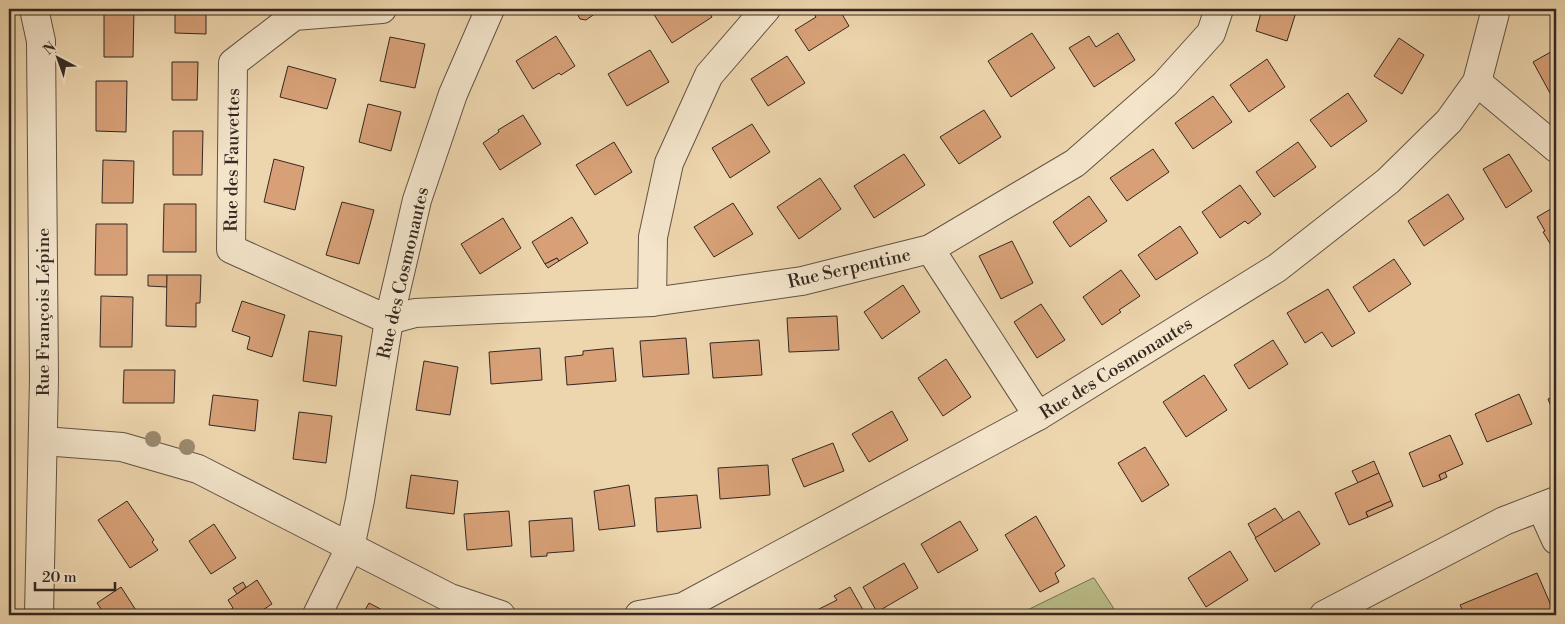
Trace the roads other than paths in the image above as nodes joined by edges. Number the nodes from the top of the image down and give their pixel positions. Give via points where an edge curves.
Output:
1 (34, 9) edge
2 (382, 9) edge
3 (490, 9) edge
4 (766, 9) edge
5 (1219, 9) edge
6 (1496, 9) edge
7 (1477, 82) junction
8 (1556, 148) edge
9 (930, 249) junction
10 (652, 302) junction
11 (389, 320) junction
12 (1038, 416) junction
13 (43, 441) junction
14 (1549, 504) edge
15 (1556, 540) edge
16 (350, 548) junction
17 (39, 615) edge
18 (317, 615) edge
19 (501, 615) edge
20 (639, 615) edge
21 (1324, 615) edge

1 - 13 street, Rue François Lépine via 41,40
2 - 11 street, Rue des Fauvettes via 294,16 233,63 231,249
3 - 11 street, Rue des Cosmonautes via 453,94 417,200
4 - 10 street via 709,75 669,163 654,237
5 - 9 street, Rue Serpentine via 1211,33 1165,84 1075,163
6 - 7 street, Rue des Cosmonautes
7 - 8 street
7 - 12 street, Rue des Cosmonautes via 1449,121 1388,181 1277,268
9 - 10 street, Rue Serpentine via 802,281
9 - 12 street
10 - 11 street, Rue Serpentine via 415,313
11 - 16 street, Rue des Cosmonautes
12 - 20 street, Rue des Cosmonautes via 684,607
13 - 16 street via 122,447 198,468
13 - 17 street, Rue François Lépine
14 - 15 street
14 - 21 street via 1504,520
16 - 18 street, Rue des Cosmonautes
16 - 19 street via 450,598

